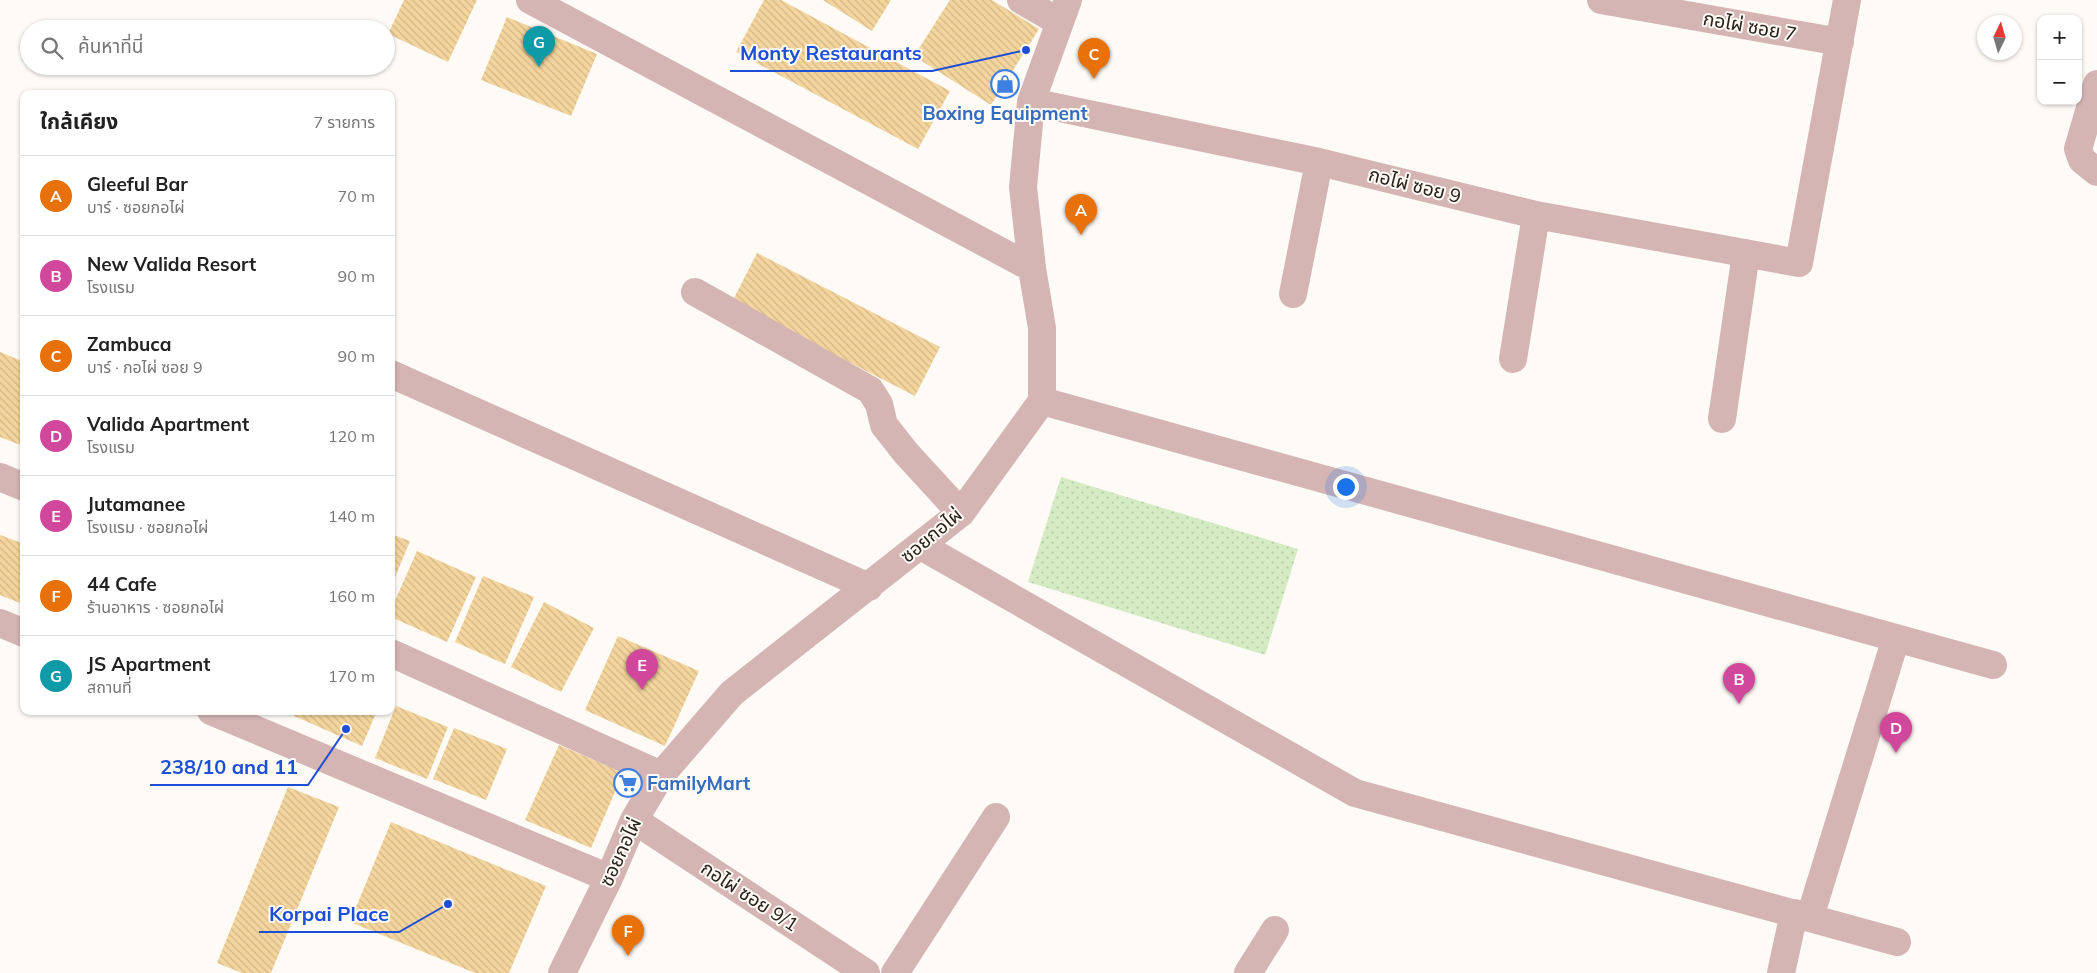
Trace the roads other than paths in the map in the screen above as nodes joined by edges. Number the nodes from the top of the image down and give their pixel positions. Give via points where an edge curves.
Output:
1 (530, 0) edge
2 (1021, 0) edge
3 (1601, 0) edge
4 (1848, 0) edge
5 (1064, 11) edge
6 (1840, 42) junction
7 (2097, 84) edge
8 (1031, 102) junction
9 (1319, 162) junction
10 (2097, 172) edge
11 (1536, 215) junction
12 (1746, 253) junction
13 (1032, 268) junction
14 (695, 292) dead end
15 (1293, 294) dead end
16 (1513, 359) dead end
17 (395, 376) edge
18 (1042, 401) junction
19 (1722, 419) dead end
20 (0, 476) edge
21 (20, 485) edge
22 (960, 513) junction
23 (921, 546) junction
24 (868, 587) junction
25 (0, 623) edge
26 (20, 631) edge
27 (1896, 638) junction
28 (395, 655) edge
29 (1993, 665) dead end
30 (221, 715) edge
31 (661, 775) junction
32 (996, 817) dead end
33 (634, 820) junction
34 (608, 878) junction
35 (1802, 915) junction
36 (1275, 930) dead end
37 (1897, 942) dead end
38 (562, 973) edge
39 (866, 973) edge
40 (895, 973) edge
41 (1248, 973) edge
42 (1781, 973) edge

1 - 13 street
2 - 5 street
3 - 6 street, กอไผ่ ซอย 7
4 - 6 street
5 - 8 street
6 - 12 street, กอไผ่ ซอย 9 via 1800,263
7 - 10 street via 2078,149 2082,160
8 - 9 street, กอไผ่ ซอย 9
8 - 13 street via 1023,187
9 - 11 street, กอไผ่ ซอย 9
9 - 15 street
11 - 12 street, กอไผ่ ซอย 9
11 - 16 street
12 - 19 street
13 - 18 street via 1042,328
14 - 22 street via 870,390 879,404 884,424
17 - 24 street
18 - 22 street, ซอยกอไผ่
18 - 27 street
20 - 21 street
22 - 23 street, ซอยกอไผ่
23 - 24 street, ซอยกอไผ่
23 - 35 street via 1355,793
24 - 31 street, ซอยกอไผ่ via 732,693
25 - 26 street
27 - 29 street
27 - 35 street
28 - 31 street
30 - 34 street
31 - 33 street, ซอยกอไผ่
32 - 40 street
33 - 34 street, ซอยกอไผ่
33 - 39 street, กอไผ่ ซอย 9/1
34 - 38 street, ซอยกอไผ่
35 - 37 street
35 - 42 street
36 - 41 street

